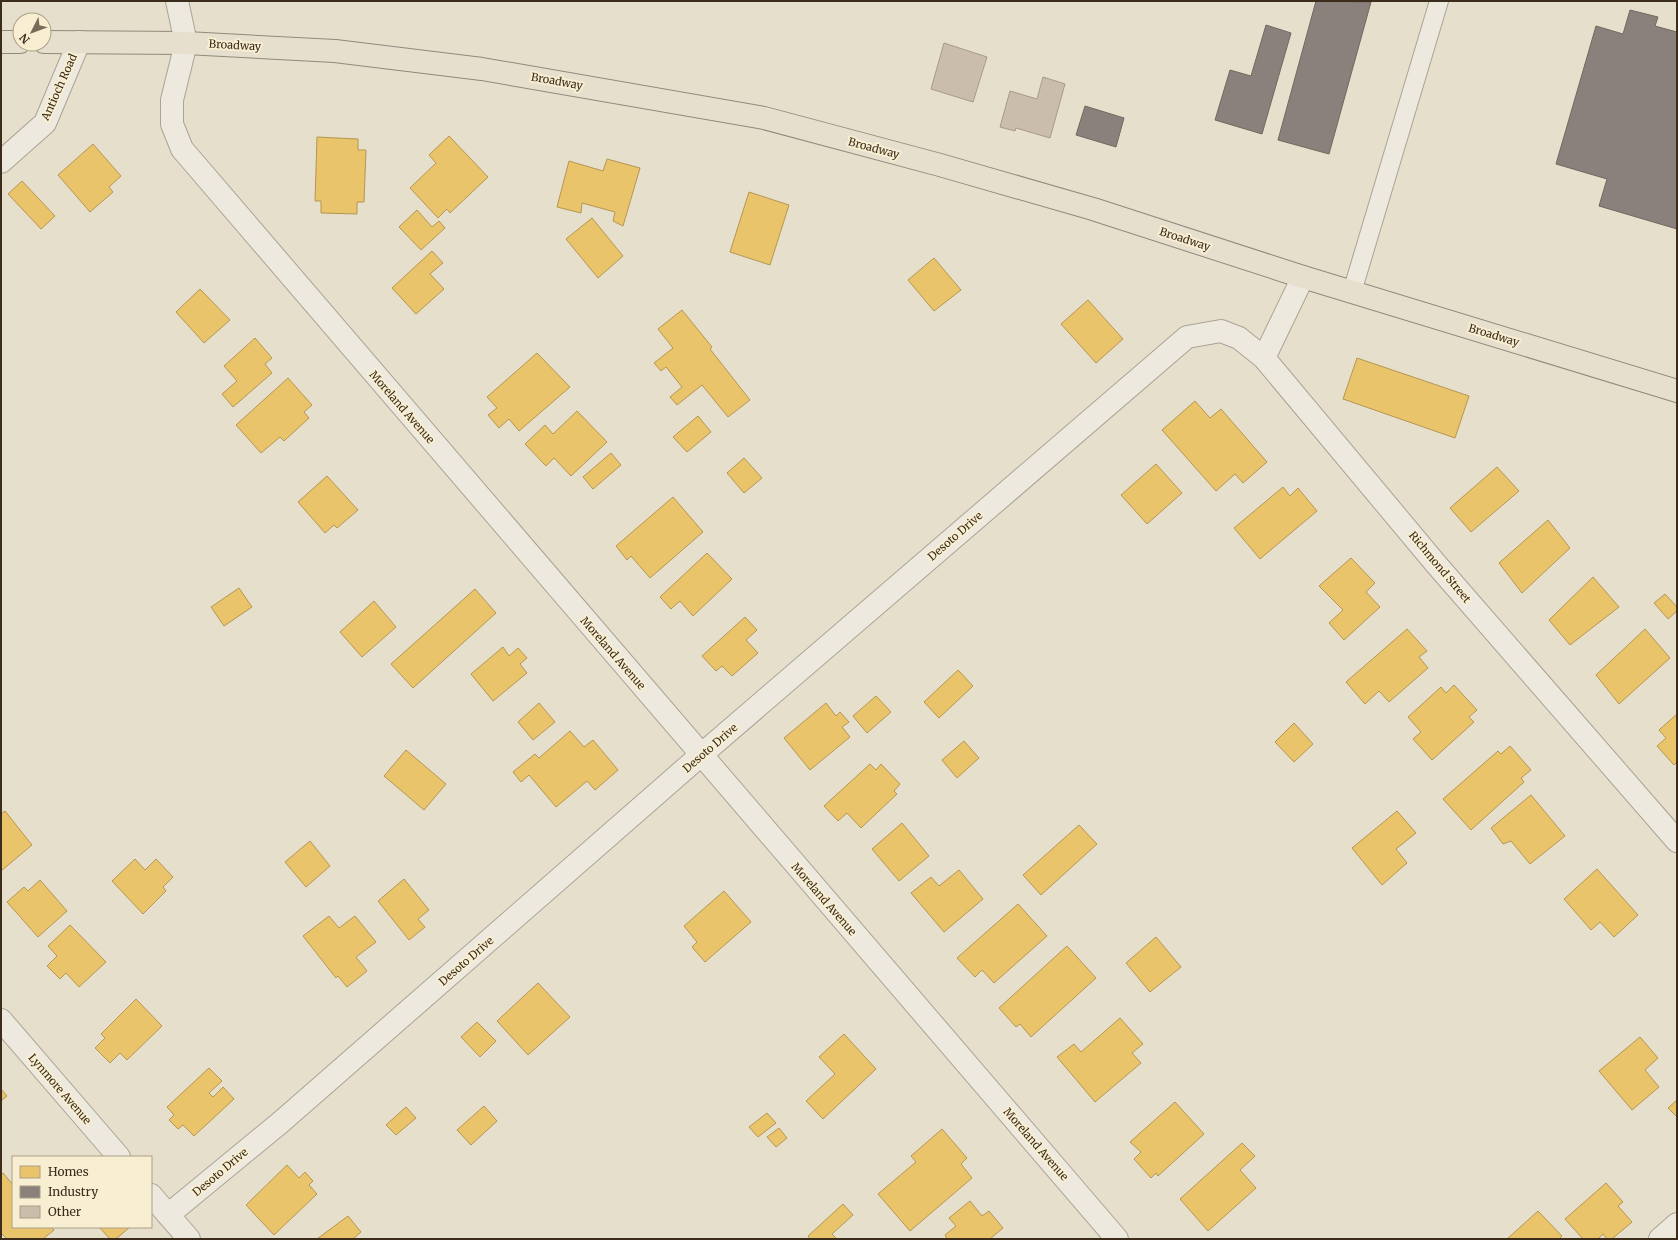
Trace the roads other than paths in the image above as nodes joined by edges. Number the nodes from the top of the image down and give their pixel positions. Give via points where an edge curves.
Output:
1 (178, 1) edge
2 (1439, 1) edge
3 (1, 42) edge
4 (12, 42) edge
5 (52, 42) edge
6 (79, 42) junction
7 (186, 43) junction
8 (1, 162) edge
9 (1303, 277) junction
10 (1352, 292) junction
11 (1264, 358) junction
12 (1677, 391) edge
13 (701, 755) junction
14 (1677, 841) edge
15 (1, 1020) edge
16 (118, 1156) edge
17 (152, 1195) edge
18 (168, 1214) junction
19 (1677, 1224) edge
20 (189, 1239) edge
21 (1117, 1239) edge
22 (1660, 1239) edge

1 - 7 street
2 - 10 lane
3 - 4 main road
5 - 6 main road, Broadway
6 - 7 main road, Broadway
6 - 8 street, Antioch Road via 45,123
7 - 9 main road, Broadway via 335,50 482,68 764,118 940,165 1093,210
7 - 13 street, Moreland Avenue via 172,100 172,124 182,149
9 - 10 main road, Broadway
9 - 11 street
10 - 12 main road, Broadway
11 - 13 street, Desoto Drive via 1239,338 1221,331 1187,337
11 - 14 street, Richmond Street via 1436,564
13 - 18 street, Desoto Drive via 281,1122
13 - 21 street, Moreland Avenue
15 - 16 street, Lynmore Avenue
17 - 18 street
18 - 20 street
19 - 22 street

